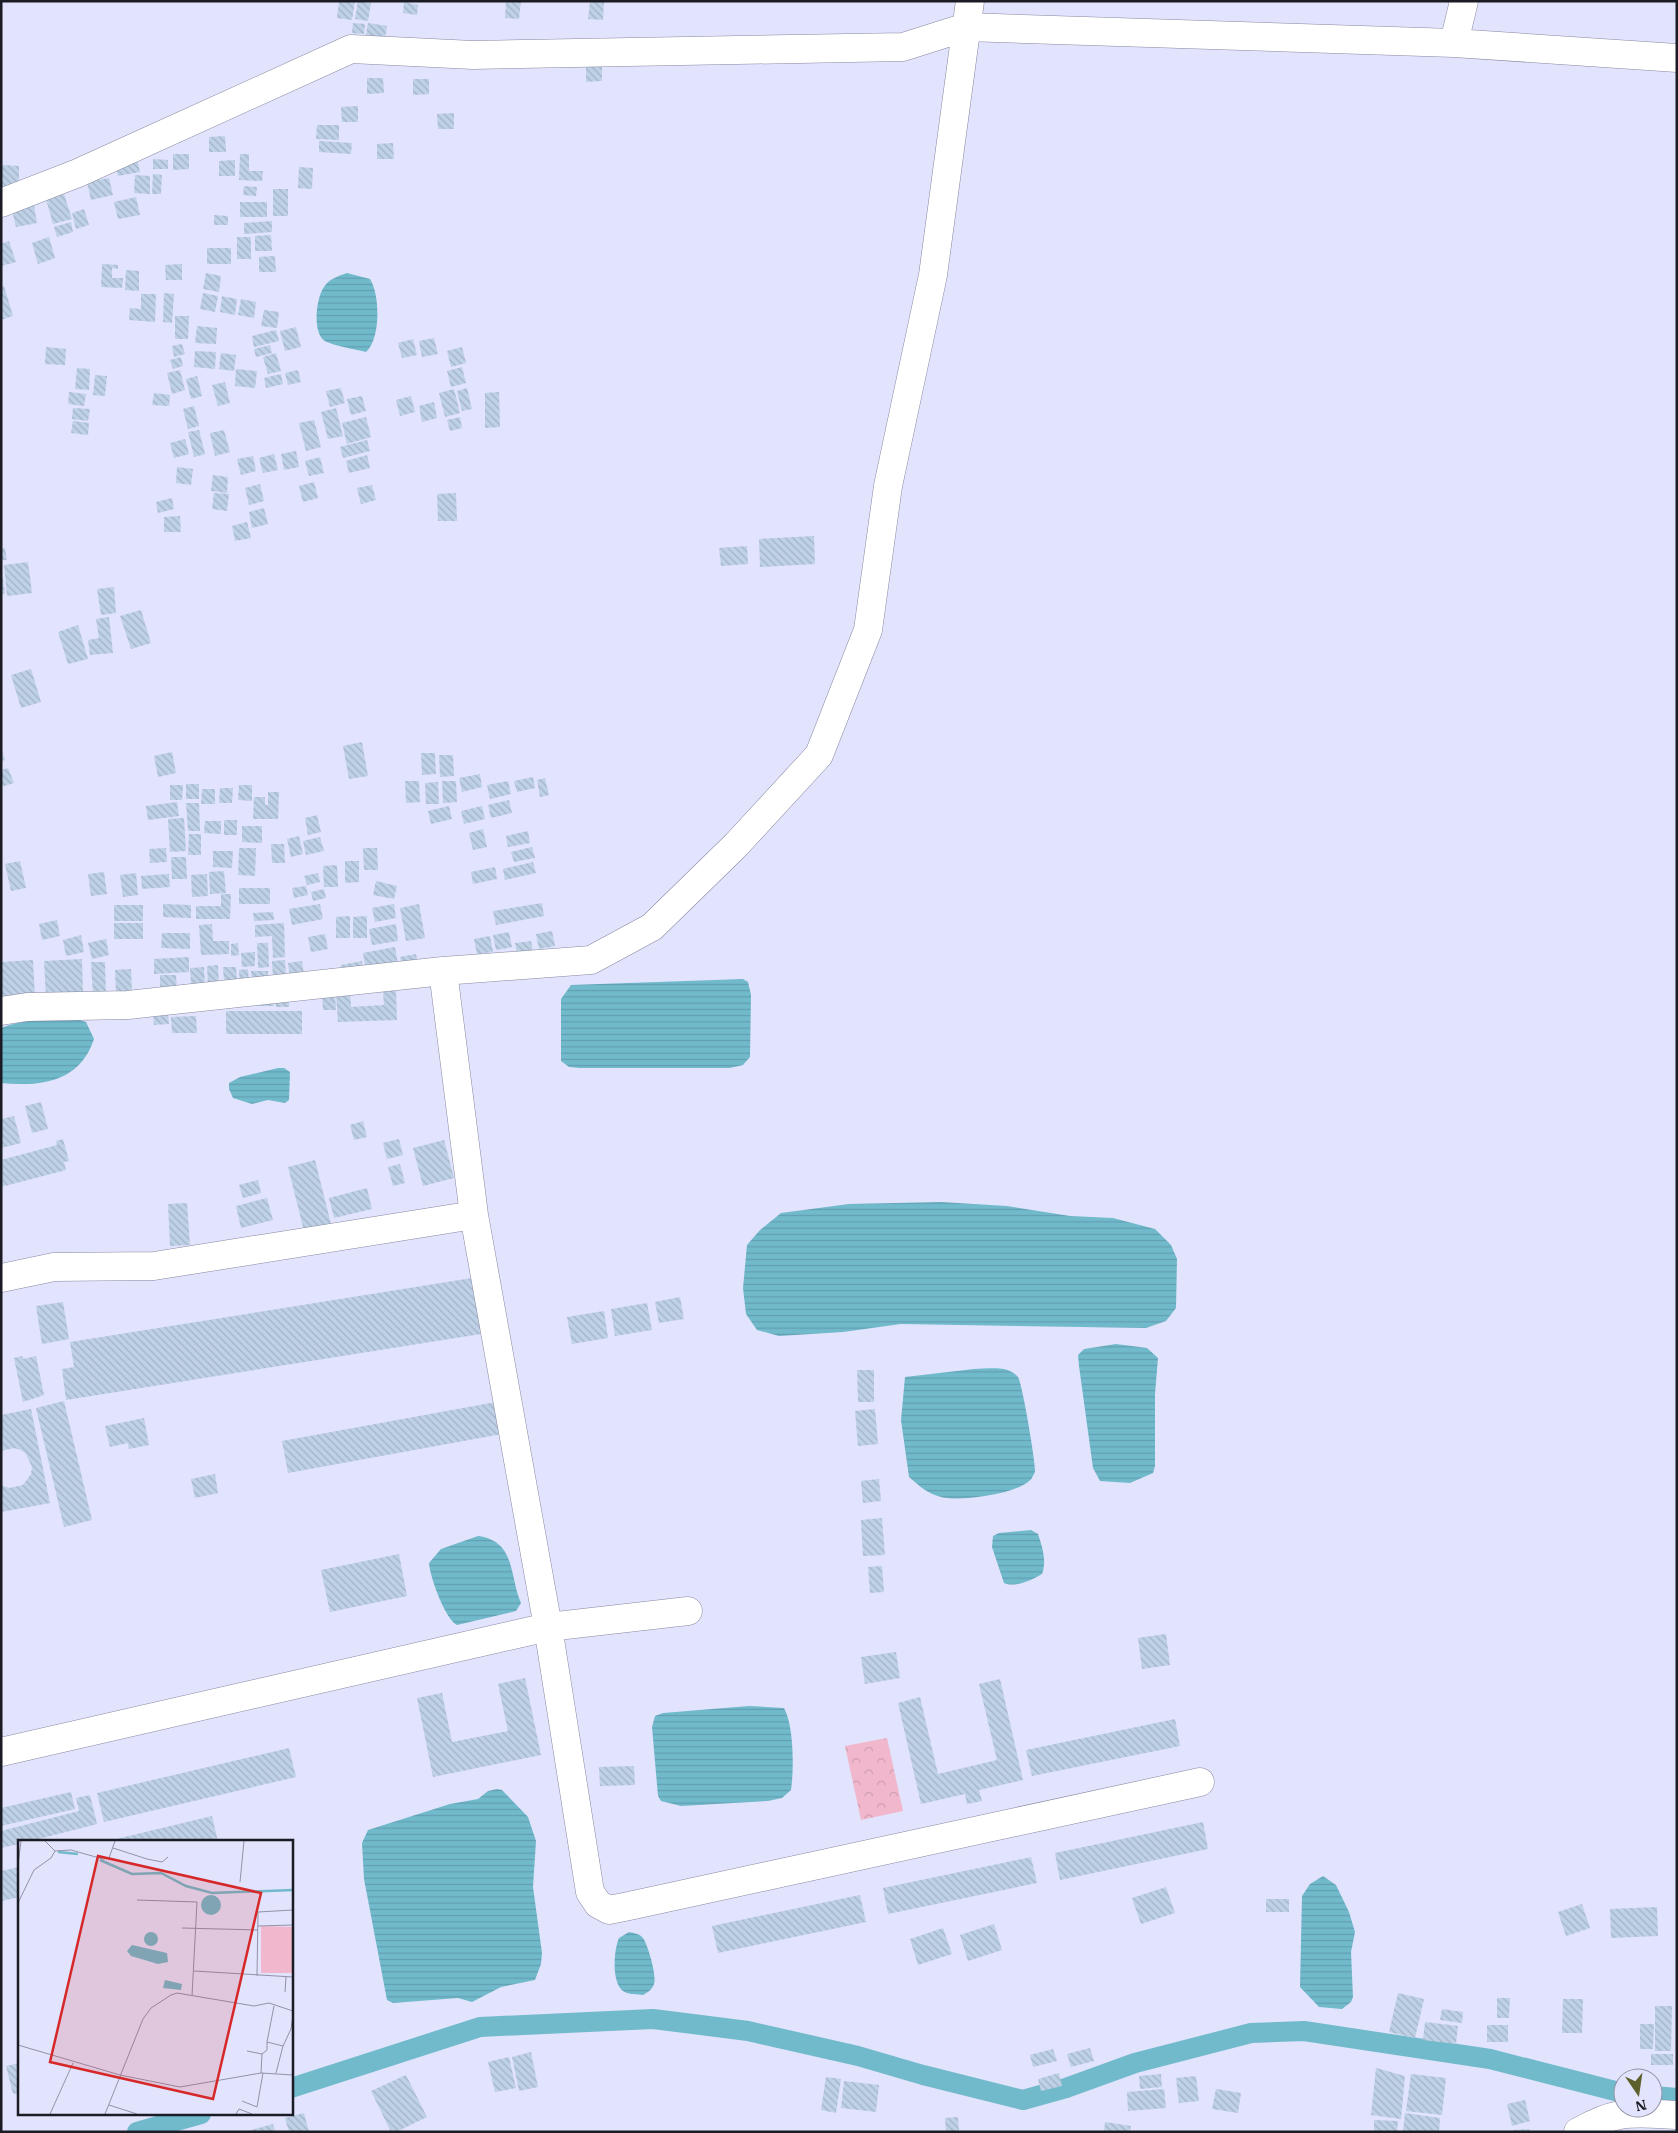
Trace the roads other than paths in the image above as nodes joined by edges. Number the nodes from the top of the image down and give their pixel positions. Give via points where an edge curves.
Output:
1 (1464, 1) edge
2 (968, 14) edge
3 (1454, 43) junction
4 (1677, 58) edge
5 (1, 203) edge
6 (443, 971) junction
7 (1, 1011) edge
8 (474, 1215) junction
9 (1, 1278) edge
10 (688, 1610) dead end
11 (548, 1627) junction
12 (1, 1752) edge
13 (1200, 1782) dead end
14 (1677, 2115) edge
15 (1578, 2132) edge

1 - 3 street
2 - 3 street
2 - 5 street via 903,47 473,55 351,49 78,173
2 - 6 street via 932,275 888,486 868,630 818,755 736,845 652,927 591,960
3 - 4 street
6 - 7 street via 128,1005 27,1007
6 - 8 street
8 - 9 street via 154,1266 54,1267
8 - 11 street
10 - 11 street
11 - 12 street
11 - 13 street via 590,1892 598,1904 609,1910
14 - 15 street via 1626,2112 1602,2118

